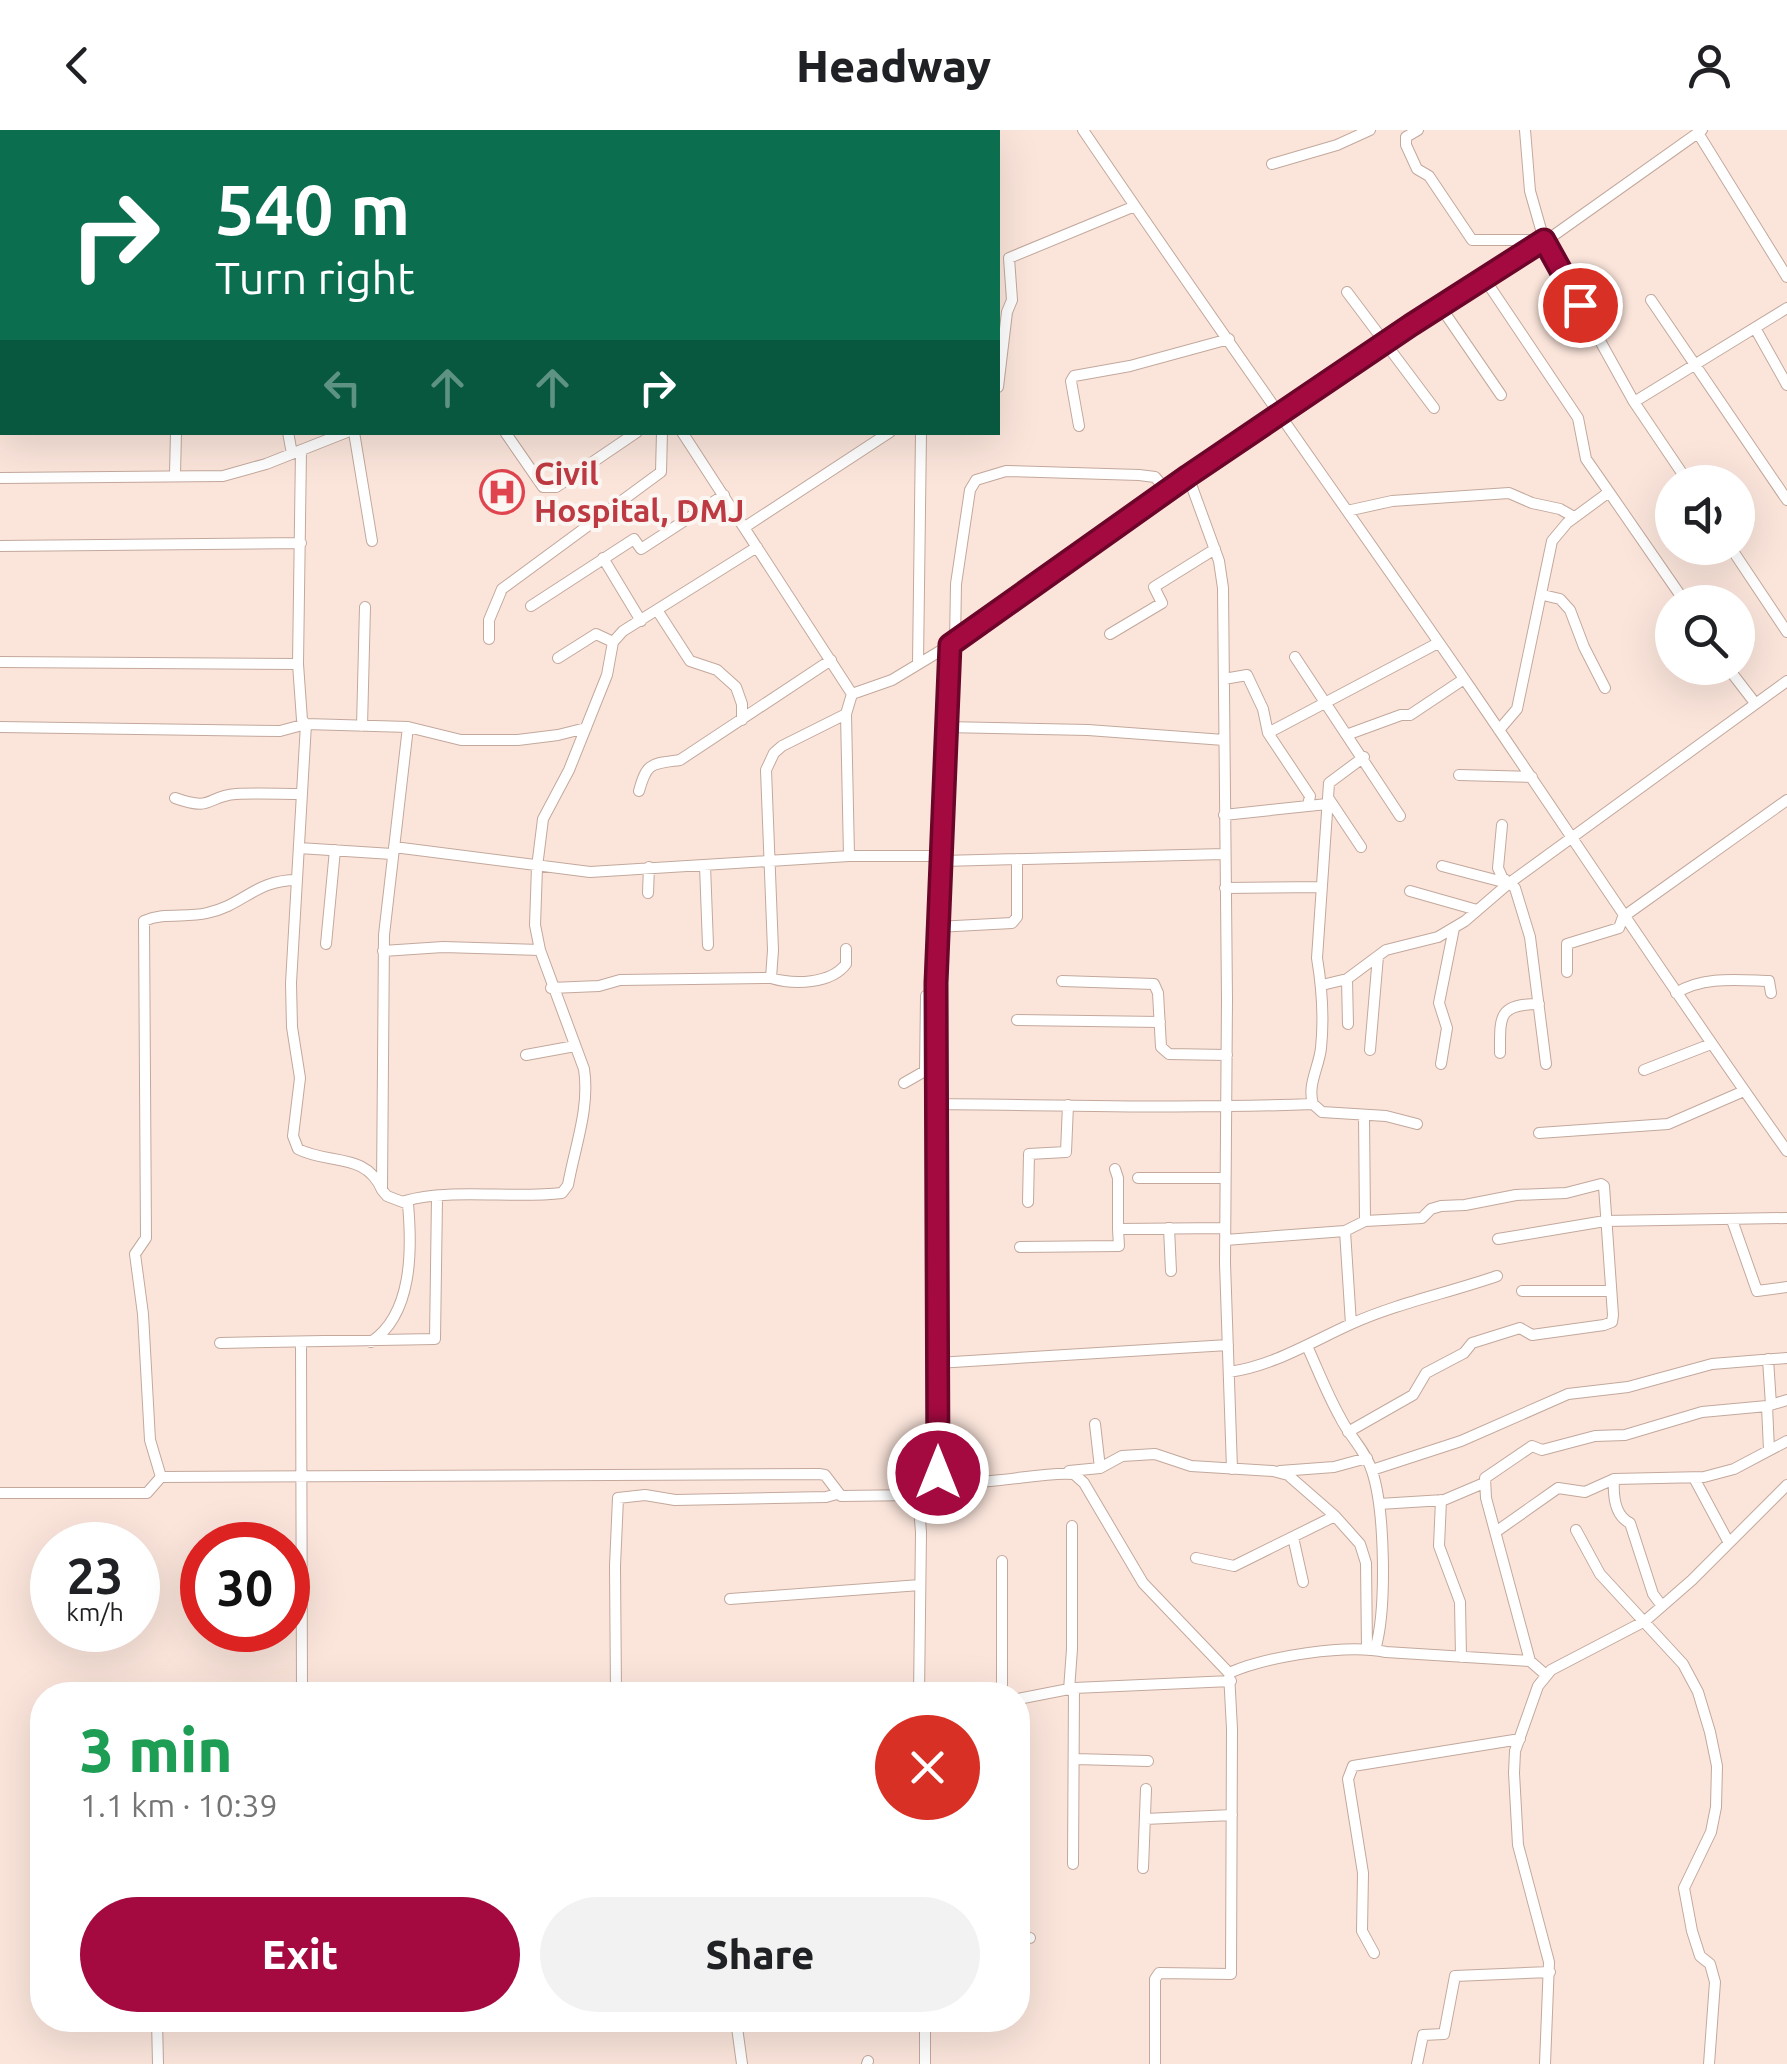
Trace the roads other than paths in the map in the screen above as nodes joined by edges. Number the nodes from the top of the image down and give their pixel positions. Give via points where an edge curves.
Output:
1 (1370, 130) edge
2 (1418, 130) edge
3 (1525, 130) edge
4 (1086, 131) edge
5 (1700, 132) edge
6 (1402, 133) edge
7 (1272, 164) dead end
8 (1135, 206) junction
9 (1547, 239) junction
10 (1787, 276) edge
11 (1484, 278) junction
12 (1347, 292) dead end
13 (1651, 300) dead end
14 (1440, 306) junction
15 (1787, 308) edge
16 (1755, 328) junction
17 (1229, 339) junction
18 (1383, 344) junction
19 (1694, 366) junction
20 (1000, 368) edge
21 (1787, 385) edge
22 (1502, 395) dead end
23 (1634, 402) junction
24 (1434, 408) dead end
25 (1282, 414) junction
26 (1079, 426) dead end
27 (176, 435) edge
28 (289, 435) edge
29 (342, 435) edge
30 (351, 435) edge
31 (507, 435) edge
32 (611, 435) edge
33 (633, 435) edge
34 (662, 435) edge
35 (684, 435) edge
36 (885, 435) edge
37 (921, 435) edge
38 (618, 445) junction
39 (296, 452) junction
40 (1677, 465) edge
41 (175, 474) junction
42 (1188, 476) junction
43 (0, 478) edge
44 (1167, 490) junction
45 (1609, 492) junction
46 (724, 495) junction
47 (1787, 500) edge
48 (1347, 511) junction
49 (1574, 517) junction
50 (745, 527) junction
51 (372, 541) dead end
52 (301, 544) junction
53 (0, 546) edge
54 (757, 546) junction
55 (1215, 549) junction
56 (603, 558) junction
57 (1742, 565) edge
58 (1673, 585) edge
59 (1543, 595) junction
60 (531, 606) dead end
61 (365, 607) dead end
62 (658, 610) junction
63 (641, 621) junction
64 (1787, 632) edge
65 (1110, 634) dead end
66 (490, 639) dead end
67 (613, 642) junction
68 (1438, 642) junction
69 (953, 644) junction
70 (1296, 657) dead end
71 (558, 658) dead end
72 (831, 660) junction
73 (0, 662) edge
74 (298, 664) junction
75 (918, 664) junction
76 (1464, 678) junction
77 (1224, 680) junction
78 (1787, 681) edge
79 (1741, 685) edge
80 (1605, 688) dead end
81 (852, 694) junction
82 (1326, 701) junction
83 (1756, 704) junction
84 (846, 714) junction
85 (742, 720) junction
86 (306, 724) junction
87 (362, 726) junction
88 (0, 727) edge
89 (408, 727) junction
90 (946, 727) junction
91 (586, 728) junction
92 (1499, 730) junction
93 (1268, 733) junction
94 (1349, 734) junction
95 (1224, 740) junction
96 (1364, 758) junction
97 (1459, 775) dead end
98 (1532, 777) junction
99 (639, 791) dead end
100 (302, 794) junction
101 (175, 798) dead end
102 (1787, 800) edge
103 (1328, 801) junction
104 (1308, 806) junction
105 (1224, 815) junction
106 (1400, 816) dead end
107 (1502, 825) dead end
108 (1574, 838) junction
109 (1360, 847) dead end
110 (299, 848) junction
111 (334, 850) junction
112 (393, 851) junction
113 (1224, 854) junction
114 (849, 856) junction
115 (942, 859) junction
116 (1018, 859) junction
117 (770, 861) junction
118 (705, 866) junction
119 (1442, 866) dead end
120 (537, 867) junction
121 (649, 867) junction
122 (297, 880) junction
123 (1508, 884) junction
124 (1225, 888) junction
125 (1322, 888) junction
126 (1410, 891) dead end
127 (648, 893) dead end
128 (1477, 910) junction
129 (1623, 917) junction
130 (937, 927) junction
131 (1454, 928) junction
132 (326, 944) dead end
133 (708, 945) dead end
134 (846, 949) dead end
135 (540, 950) junction
136 (384, 951) junction
137 (1378, 956) junction
138 (1567, 972) dead end
139 (771, 978) junction
140 (1347, 979) junction
141 (1062, 981) dead end
142 (1322, 985) junction
143 (552, 988) junction
144 (1676, 993) junction
145 (1771, 993) dead end
146 (936, 995) junction
147 (1539, 1004) junction
148 (1017, 1020) dead end
149 (1160, 1022) junction
150 (1348, 1024) dead end
151 (1710, 1044) junction
152 (575, 1046) junction
153 (1370, 1050) dead end
154 (1500, 1052) dead end
155 (1226, 1055) junction
156 (526, 1056) dead end
157 (1440, 1064) dead end
158 (1546, 1064) dead end
159 (1644, 1070) dead end
160 (904, 1083) dead end
161 (1744, 1091) junction
162 (936, 1104) junction
163 (1068, 1104) junction
164 (1313, 1104) junction
165 (1226, 1105) junction
166 (1364, 1115) junction
167 (1417, 1124) dead end
168 (1538, 1133) dead end
169 (1787, 1151) edge
170 (1114, 1169) dead end
171 (1138, 1178) dead end
172 (1225, 1178) junction
173 (382, 1190) junction
174 (437, 1198) junction
175 (405, 1201) junction
176 (1028, 1202) dead end
177 (1787, 1218) edge
178 (1732, 1220) junction
179 (1365, 1221) junction
180 (1605, 1221) junction
181 (1169, 1228) junction
182 (1118, 1229) junction
183 (1345, 1231) junction
184 (1225, 1234) junction
185 (1498, 1239) dead end
186 (1020, 1247) dead end
187 (1171, 1271) dead end
188 (1497, 1276) dead end
189 (1787, 1287) edge
190 (1522, 1291) dead end
191 (1611, 1291) junction
192 (1351, 1324) junction
193 (371, 1342) junction
194 (220, 1343) dead end
195 (300, 1344) junction
196 (1228, 1345) junction
197 (1307, 1346) junction
198 (1787, 1358) edge
199 (1768, 1359) junction
200 (937, 1363) junction
201 (1230, 1372) junction
202 (1787, 1400) edge
203 (1769, 1406) junction
204 (1095, 1424) dead end
205 (1348, 1432) junction
206 (1787, 1441) edge
207 (1770, 1450) junction
208 (1367, 1458) junction
209 (1100, 1468) junction
210 (1232, 1469) junction
211 (1372, 1470) junction
212 (1280, 1471) junction
213 (938, 1473) junction
214 (303, 1474) junction
215 (1694, 1478) junction
216 (1614, 1480) junction
217 (157, 1482) junction
218 (1484, 1483) junction
219 (1787, 1485) edge
220 (833, 1487) junction
221 (0, 1493) edge
222 (918, 1496) junction
223 (1441, 1500) junction
224 (1378, 1504) junction
225 (1335, 1516) junction
226 (1072, 1526) dead end
227 (1576, 1530) dead end
228 (1497, 1531) junction
229 (1293, 1538) junction
230 (1730, 1544) junction
231 (1196, 1558) dead end
232 (1002, 1561) dead end
233 (1304, 1582) dead end
234 (920, 1585) junction
235 (730, 1599) dead end
236 (1662, 1606) junction
237 (1645, 1621) junction
238 (1371, 1649) junction
239 (1461, 1657) junction
240 (1530, 1661) junction
241 (1546, 1674) junction
242 (1230, 1676) junction
243 (302, 1682) edge
244 (616, 1682) edge
245 (920, 1682) edge
246 (1002, 1682) edge
247 (1072, 1689) junction
248 (1030, 1697) edge
249 (1520, 1739) junction
250 (1075, 1760) junction
251 (1148, 1760) dead end
252 (1146, 1789) dead end
253 (1232, 1815) junction
254 (1145, 1819) junction
255 (1073, 1864) dead end
256 (1143, 1868) dead end
257 (1374, 1953) dead end
258 (1550, 1972) junction
259 (158, 2032) edge
260 (738, 2032) edge
261 (926, 2032) edge
262 (158, 2064) edge
263 (742, 2064) edge
264 (926, 2064) edge
265 (1155, 2064) edge
266 (1417, 2064) edge
267 (1546, 2064) edge
268 (1709, 2064) edge

1 - 7 street
2 - 6 street
3 - 9 street via 1530,191
4 - 8 street
5 - 9 street
5 - 10 street
6 - 9 street via 1417,169 1429,176 1472,240
8 - 17 street
8 - 20 street via 1008,258 1012,300
9 - 11 street
9 - 23 street
11 - 14 street
11 - 45 street via 1578,418 1586,459
12 - 18 street
13 - 19 street
14 - 18 street
14 - 22 street
15 - 16 street
16 - 19 street
16 - 21 street
17 - 25 street
17 - 26 street via 1074,376
18 - 24 street
18 - 25 street
19 - 23 street
19 - 47 street
23 - 40 street
25 - 42 street
25 - 48 street
27 - 41 street
28 - 39 street
29 - 39 street
30 - 51 street
31 - 38 street via 549,488
32 - 38 street
33 - 38 street
34 - 66 street via 661,472 502,589 489,620
35 - 46 street
36 - 50 street
37 - 75 street
39 - 41 street via 223,476
39 - 52 street
41 - 43 street
42 - 44 street
42 - 55 street
44 - 69 street
44 - 69 street via 1155,477 1140,475 1006,470 976,480 956,584
45 - 49 street
45 - 58 street
46 - 50 street
46 - 56 street via 641,549 634,539
48 - 49 street via 1509,493
48 - 68 street
49 - 59 street via 1552,542
50 - 54 street
52 - 53 street
52 - 74 street
54 - 62 street
54 - 72 street
55 - 65 street via 1154,587 1162,603
55 - 77 street via 1223,588
56 - 60 street
56 - 63 street
57 - 64 street
59 - 80 street via 1570,610
59 - 92 street via 1518,710
61 - 87 street
62 - 63 street
62 - 85 street via 690,661 717,670 736,687
63 - 67 street
67 - 71 street via 596,634
67 - 91 street
68 - 76 street
68 - 82 street
69 - 75 street
69 - 90 street
70 - 82 street
72 - 81 street
72 - 85 street
73 - 74 street
74 - 86 street
75 - 81 street
76 - 92 street
76 - 94 street via 1410,716
77 - 93 street via 1247,675
77 - 95 street
78 - 83 street
79 - 83 street
81 - 84 street
82 - 93 street
82 - 94 street
83 - 108 street
84 - 114 street
84 - 117 street via 774,753 766,770
85 - 99 street via 680,760 650,765
86 - 87 street
86 - 88 street via 280,731
86 - 100 street
87 - 89 street
89 - 91 street via 460,740 518,740
89 - 112 street
90 - 95 street
90 - 115 street
91 - 120 street via 542,819
92 - 98 street
93 - 104 street via 1310,796
94 - 96 street
95 - 105 street
96 - 103 street via 1329,783
96 - 106 street
97 - 98 street
98 - 108 street
100 - 101 street via 236,794 206,805
100 - 110 street
102 - 129 street
103 - 104 street
103 - 109 street
103 - 125 street
104 - 105 street
105 - 113 street
107 - 123 street via 1498,868
108 - 123 street
108 - 129 street
110 - 111 street
110 - 122 street
111 - 112 street
111 - 132 street
112 - 120 street
112 - 136 street
113 - 116 street
113 - 124 street
114 - 115 street
114 - 117 street
115 - 116 street
115 - 130 street
116 - 130 street via 1012,922
117 - 118 street
117 - 139 street
118 - 121 street
118 - 133 street
119 - 123 street
120 - 121 street
120 - 135 street
121 - 127 street
122 - 173 street via 290,983 300,1078 293,1136 298,1149 314,1157 367,1168
122 - 217 street via 258,887 206,914 144,921 146,1238 135,1254
123 - 128 street
123 - 147 street via 1530,937
124 - 125 street
124 - 155 street
125 - 142 street
126 - 128 street
128 - 131 street
129 - 138 street via 1619,928 1566,944
129 - 144 street
130 - 146 street
131 - 137 street
131 - 157 street via 1439,1003 1447,1028
134 - 139 street via 846,964 832,976
135 - 136 street
135 - 143 street
136 - 173 street
137 - 140 street
137 - 153 street
139 - 143 street
140 - 142 street
140 - 150 street
141 - 149 street via 1154,984
142 - 164 street
143 - 152 street
144 - 145 street via 1720,980 1768,981
144 - 151 street
146 - 160 street via 926,996 925,1071
146 - 162 street
147 - 154 street via 1505,1011
147 - 158 street
148 - 149 street
149 - 155 street via 1161,1047 1168,1054
151 - 159 street
151 - 161 street
152 - 156 street
152 - 174 street via 584,1069 585,1110 562,1193
155 - 165 street
161 - 168 street via 1668,1124
161 - 169 street
162 - 163 street
162 - 200 street
163 - 165 street
163 - 176 street via 1066,1152 1030,1154
164 - 165 street
164 - 166 street via 1322,1112
165 - 172 street
166 - 167 street
166 - 179 street
170 - 182 street
171 - 172 street
172 - 184 street
173 - 175 street
174 - 175 street
174 - 193 street via 435,1339
175 - 193 street via 410,1263 404,1292 391,1322
177 - 178 street
178 - 180 street
178 - 189 street via 1757,1292
179 - 180 street via 1422,1218 1430,1208 1600,1184
179 - 183 street
180 - 185 street
180 - 191 street
181 - 182 street
181 - 184 street
181 - 187 street
182 - 186 street via 1119,1246
183 - 184 street
183 - 192 street
184 - 196 street
188 - 192 street
190 - 191 street
191 - 205 street via 1612,1322 1532,1336 1520,1328 1472,1343 1426,1373 1413,1395
192 - 197 street
193 - 195 street
194 - 195 street
195 - 214 street
196 - 200 street
196 - 201 street
197 - 201 street
197 - 205 street
198 - 199 street
199 - 203 street
199 - 211 street via 1568,1394 1461,1441
200 - 213 street
201 - 210 street
202 - 203 street
203 - 207 street
203 - 218 street via 1702,1412 1542,1450 1532,1446
204 - 209 street
205 - 208 street
206 - 207 street
207 - 215 street via 1734,1469
208 - 211 street
208 - 212 street via 1334,1468
209 - 210 street via 1122,1456 1155,1454
209 - 213 street
210 - 212 street
211 - 224 street
212 - 225 street
213 - 222 street
213 - 242 street via 950,1481 1074,1474 1142,1583
214 - 217 street
214 - 220 street via 819,1474
214 - 243 street
215 - 216 street
215 - 230 street
216 - 228 street via 1586,1492 1558,1488
216 - 236 street via 1618,1511 1630,1523
217 - 221 street via 147,1493
218 - 223 street
218 - 228 street
219 - 230 street
220 - 222 street
220 - 244 street via 826,1497 618,1498
222 - 234 street
223 - 224 street
223 - 239 street via 1439,1546 1460,1602
224 - 238 street via 1381,1607
225 - 229 street
225 - 238 street via 1364,1554
226 - 247 street
227 - 237 street via 1600,1574
228 - 240 street
229 - 231 street via 1234,1566
229 - 233 street
230 - 236 street
232 - 246 street
234 - 235 street
234 - 245 street
236 - 237 street
237 - 241 street
237 - 268 street via 1698,1692 1717,1766 1711,1832 1684,1888 1700,1956 1715,1982
238 - 239 street
238 - 242 street via 1256,1662
239 - 240 street
240 - 241 street
241 - 249 street
242 - 247 street
242 - 253 street
247 - 248 street
247 - 250 street
249 - 257 street via 1353,1766 1348,1778 1363,1872 1362,1931
249 - 258 street via 1514,1758 1518,1844
250 - 251 street
250 - 255 street
252 - 254 street
253 - 254 street
253 - 265 street via 1231,1974 1158,1973
254 - 256 street
258 - 266 street via 1455,1976 1444,2034 1423,2034
258 - 267 street
259 - 262 street
260 - 263 street
261 - 264 street

